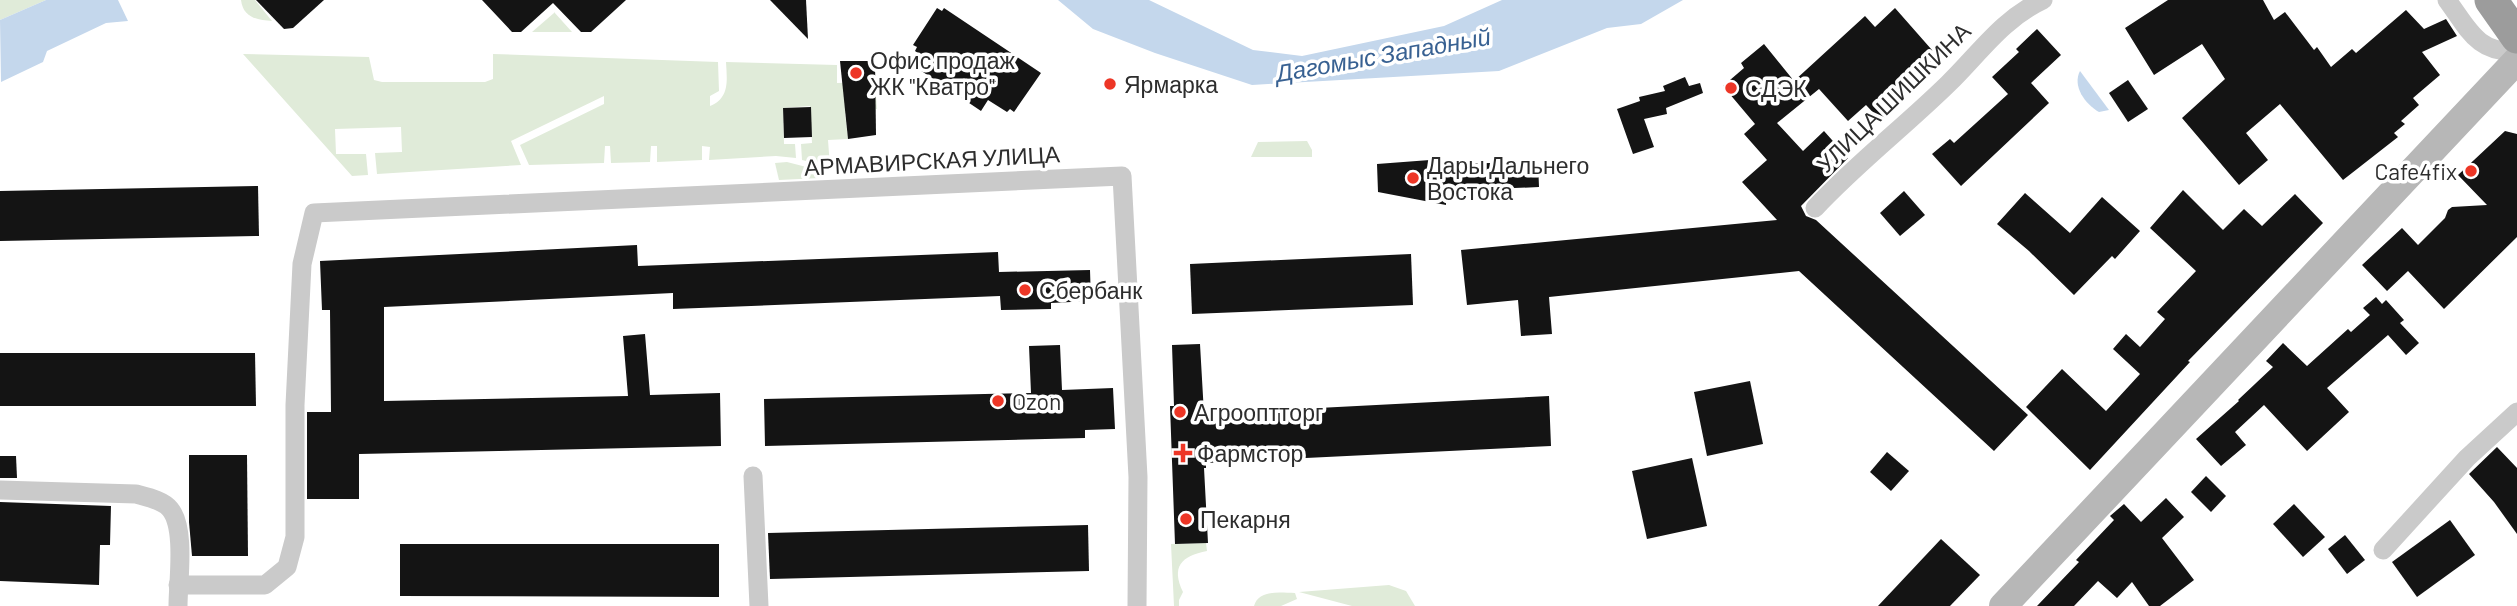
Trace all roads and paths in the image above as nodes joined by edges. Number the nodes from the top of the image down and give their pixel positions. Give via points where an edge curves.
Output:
1 (2043, 0) edge
2 (2447, 0) edge
3 (2491, 0) edge
4 (2517, 37) edge
5 (2517, 51) edge
6 (2517, 60) edge
7 (1815, 208) dead end
8 (2517, 412) edge
9 (752, 476) dead end
10 (0, 490) edge
11 (2383, 550) dead end
12 (178, 585) junction
13 (178, 606) edge
14 (759, 606) edge
15 (1137, 606) edge
16 (2003, 606) edge

1 - 7 street, УЛИЦА ШИШКИНА via 2000,27 1949,83
2 - 5 street via 2485,48
3 - 4 highway
6 - 16 main road
8 - 11 street via 2467,458
9 - 14 street
10 - 12 street via 136,494 170,508 179,526
12 - 13 street
12 - 15 street, АРМАВИРСКАЯ УЛИЦА via 265,585 287,567 295,537 302,264 314,213 1122,176 1138,477

